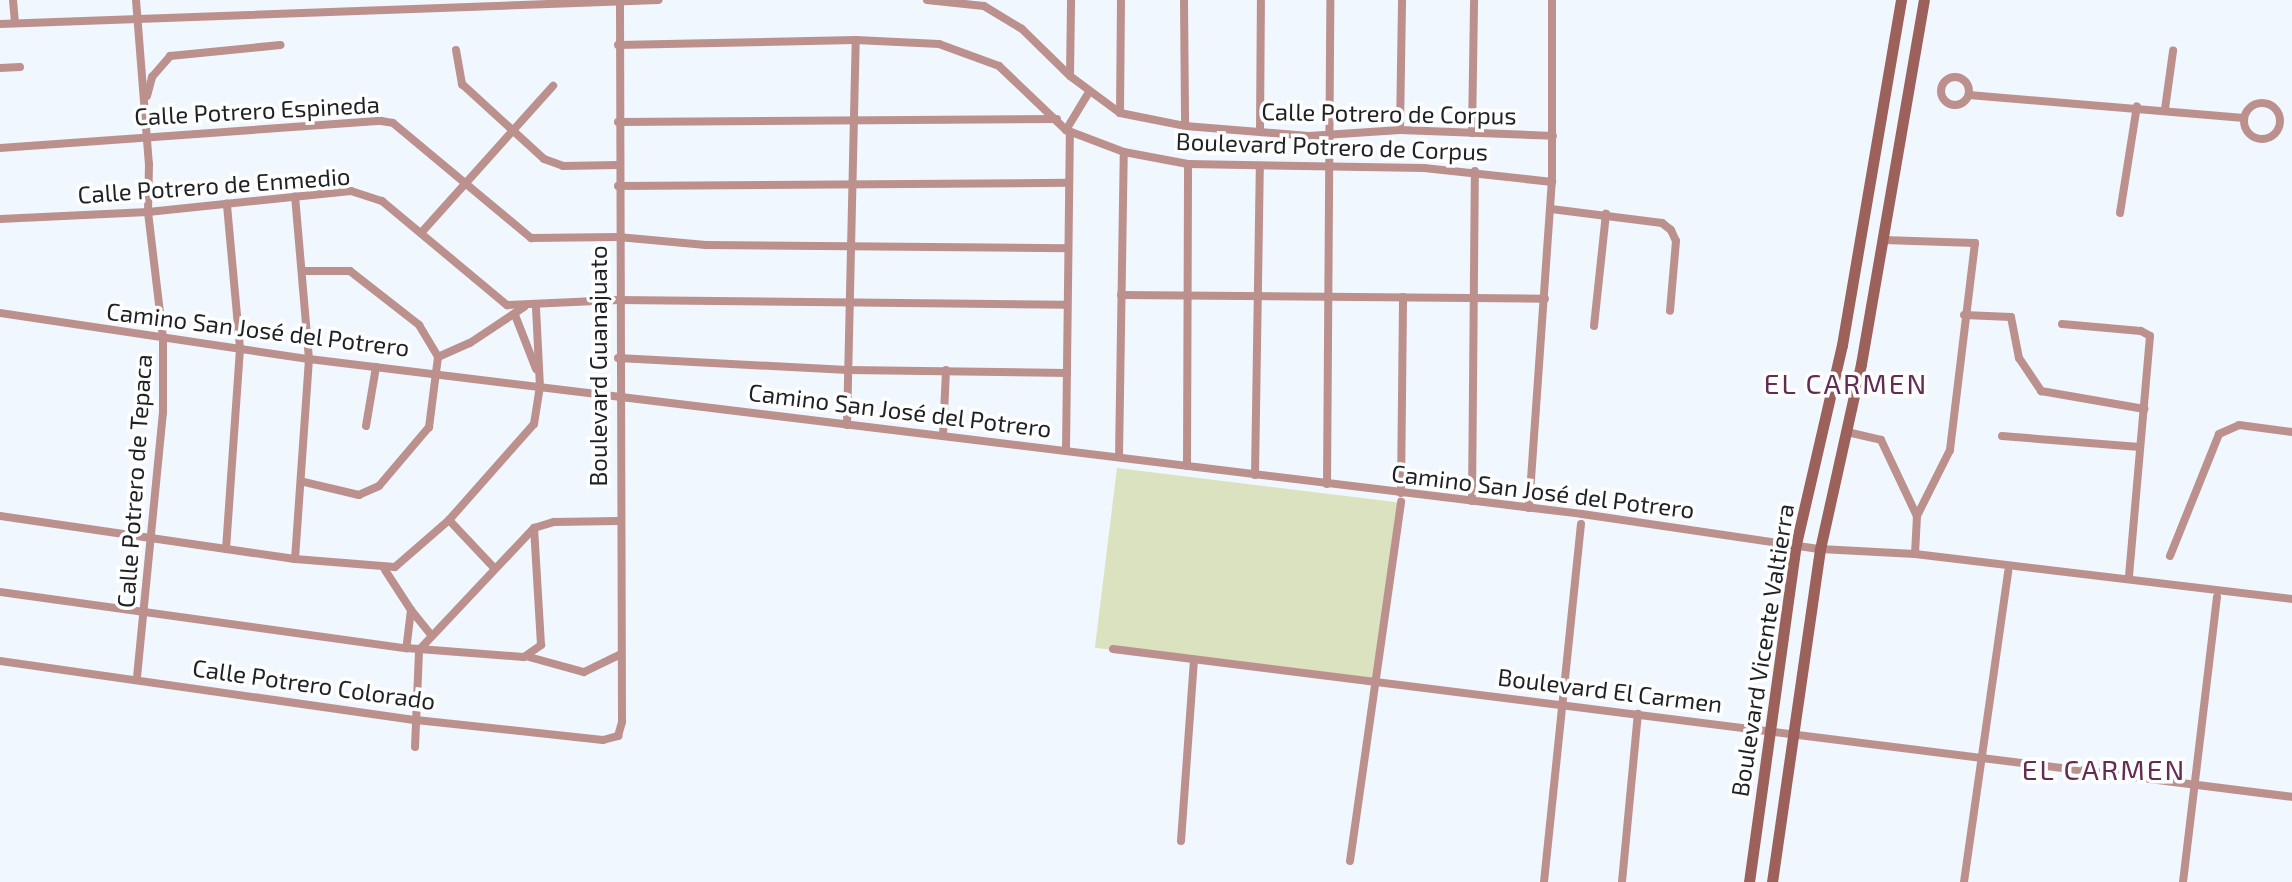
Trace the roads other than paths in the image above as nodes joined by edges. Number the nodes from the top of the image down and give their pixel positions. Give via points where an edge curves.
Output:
1 (13, 0) edge
2 (136, 0) edge
3 (260, 0) edge
4 (659, 0) edge
5 (927, 0) edge
6 (1071, 0) edge
7 (1121, 0) edge
8 (1184, 0) edge
9 (1261, 0) edge
10 (1330, 0) edge
11 (1402, 0) edge
12 (1474, 0) edge
13 (1552, 0) edge
14 (1901, 0) edge
15 (1924, 0) edge
16 (620, 1) edge
17 (448, 3) edge
18 (260, 12) junction
19 (137, 16) junction
20 (15, 23) junction
21 (0, 24) edge
22 (856, 40) junction
23 (280, 45) dead end
24 (618, 45) junction
25 (456, 50) dead end
26 (2173, 51) dead end
27 (20, 67) dead end
28 (0, 68) edge
29 (1070, 76) junction
30 (553, 86) dead end
31 (1089, 92) junction
32 (1969, 95) dead end
33 (145, 105) junction
34 (2137, 106) junction
35 (2165, 109) junction
36 (1120, 113) junction
37 (2244, 118) junction
38 (1059, 119) junction
39 (854, 120) junction
40 (618, 122) junction
41 (2281, 125) junction
42 (1185, 126) junction
43 (2292, 126) edge
44 (514, 128) junction
45 (1400, 130) junction
46 (1068, 131) junction
47 (1260, 131) junction
48 (1472, 133) junction
49 (147, 135) junction
50 (1553, 136) junction
51 (1331, 137) junction
52 (0, 148) edge
53 (1124, 152) junction
54 (1188, 164) junction
55 (618, 165) junction
56 (1330, 165) junction
57 (1260, 167) junction
58 (1475, 171) junction
59 (464, 181) junction
60 (1552, 182) junction
61 (1069, 183) junction
62 (852, 184) junction
63 (618, 186) junction
64 (295, 197) junction
65 (227, 204) junction
66 (1551, 209) junction
67 (148, 212) junction
68 (2120, 213) dead end
69 (1606, 214) junction
70 (0, 219) edge
71 (421, 233) junction
72 (618, 237) junction
73 (1883, 240) junction
74 (851, 246) junction
75 (1068, 248) junction
76 (302, 271) junction
77 (1121, 295) junction
78 (1188, 295) junction
79 (1258, 296) junction
80 (1329, 297) junction
81 (1403, 297) junction
82 (1474, 298) junction
83 (1545, 299) junction
84 (618, 300) junction
85 (1067, 305) junction
86 (524, 307) junction
87 (536, 307) junction
88 (849, 307) junction
89 (1670, 311) dead end
90 (0, 313) edge
91 (515, 315) junction
92 (1964, 315) junction
93 (2062, 324) dead end
94 (1594, 326) dead end
95 (163, 337) junction
96 (240, 348) junction
97 (438, 357) junction
98 (618, 358) junction
99 (309, 359) junction
100 (376, 367) junction
101 (848, 370) junction
102 (946, 370) junction
103 (437, 371) junction
104 (1067, 373) junction
105 (540, 382) junction
106 (618, 396) junction
107 (2144, 409) junction
108 (847, 425) junction
109 (366, 426) dead end
110 (1847, 432) junction
111 (2292, 432) edge
112 (943, 436) junction
113 (2002, 436) dead end
114 (2140, 447) junction
115 (1066, 450) junction
116 (1119, 457) junction
117 (1187, 466) junction
118 (1255, 475) junction
119 (304, 482) junction
120 (1327, 484) junction
121 (1401, 497) junction
122 (1472, 501) junction
123 (1529, 508) junction
124 (0, 516) edge
125 (1917, 516) junction
126 (449, 520) junction
127 (618, 521) junction
128 (1581, 524) dead end
129 (534, 528) junction
130 (151, 538) junction
131 (1796, 544) junction
132 (226, 549) junction
133 (1820, 549) junction
134 (1915, 554) junction
135 (2170, 556) dead end
136 (295, 559) junction
137 (494, 568) junction
138 (385, 570) junction
139 (2008, 571) dead end
140 (2129, 577) junction
141 (0, 592) edge
142 (2217, 597) dead end
143 (2292, 599) edge
144 (146, 609) junction
145 (411, 610) junction
146 (432, 636) junction
147 (406, 648) junction
148 (1113, 649) dead end
149 (419, 650) junction
150 (621, 654) junction
151 (529, 657) junction
152 (1194, 659) junction
153 (0, 661) edge
154 (137, 677) junction
155 (1376, 683) junction
156 (1562, 704) junction
157 (1638, 714) junction
158 (416, 720) junction
159 (1772, 729) junction
160 (620, 732) joint
161 (1794, 732) junction
162 (415, 747) dead end
163 (1981, 760) junction
164 (2195, 783) junction
165 (2292, 797) edge
166 (1181, 841) dead end
167 (1350, 861) dead end
168 (1544, 882) edge
169 (1622, 882) edge
170 (1749, 882) edge
171 (1772, 882) edge
172 (1964, 882) edge
173 (2183, 882) edge

1 - 20 street
2 - 19 street, Calle Potrero de Tepaca
3 - 18 street
4 - 16 street
5 - 29 street, Calle Potrero de Corpus via 984,6 1022,29
6 - 29 street
7 - 36 street
8 - 42 street
9 - 47 street
10 - 51 street
11 - 45 street
12 - 48 street
13 - 50 street
14 - 131 main road, Boulevard Vicente Valtierra via 1842,345
15 - 73 main road, Boulevard Vicente Valtierra
16 - 17 street
16 - 24 street, Boulevard Guanajuato
17 - 18 street
18 - 19 street
19 - 20 street
19 - 33 street, Calle Potrero de Tepaca
20 - 21 street
22 - 24 street
22 - 38 street via 939,44 976,54 999,66 1038,108
22 - 39 street
23 - 33 street via 170,56 152,77
24 - 40 street, Boulevard Guanajuato
25 - 44 street via 462,84
26 - 35 street
27 - 28 street
29 - 31 street, Calle Potrero de Corpus
30 - 44 street
31 - 36 street, Calle Potrero de Corpus
31 - 46 street
32 - 34 street
33 - 49 street, Calle Potrero de Tepaca
34 - 35 street
34 - 68 street
35 - 37 street
36 - 42 street, Calle Potrero de Corpus
37 - 41 street via 2248,134 2263,140
37 - 41 street via 2253,105 2270,104
38 - 39 street
38 - 46 street
39 - 40 street
39 - 62 street
40 - 55 street, Boulevard Guanajuato
41 - 43 street
42 - 47 street, Calle Potrero de Corpus
44 - 55 street via 553,164
44 - 59 street
45 - 48 street, Calle Potrero de Corpus
45 - 51 street, Calle Potrero de Corpus
46 - 53 street, Boulevard Potrero de Corpus
46 - 61 street
47 - 51 street, Calle Potrero de Corpus
48 - 50 street, Calle Potrero de Corpus
49 - 52 street, Calle Potrero Espineda
49 - 59 street, Calle Potrero Espineda via 381,121 393,123
49 - 67 street, Calle Potrero de Tepaca
50 - 60 street
51 - 56 street
53 - 54 street, Boulevard Potrero de Corpus
53 - 77 street
54 - 57 street, Boulevard Potrero de Corpus
54 - 78 street
55 - 63 street, Boulevard Guanajuato
56 - 57 street, Boulevard Potrero de Corpus
56 - 58 street, Boulevard Potrero de Corpus
56 - 80 street
57 - 79 street
58 - 60 street, Boulevard Potrero de Corpus
58 - 82 street
59 - 71 street
59 - 72 street, Calle Potrero Espineda via 531,238
60 - 66 street
61 - 62 street
61 - 75 street
62 - 63 street
62 - 74 street
63 - 72 street, Boulevard Guanajuato
64 - 65 street, Calle Potrero de Enmedio
64 - 71 street, Calle Potrero de Enmedio via 351,191 365,195 382,201
64 - 76 street
65 - 67 street, Calle Potrero de Enmedio
65 - 96 street
66 - 69 street
66 - 83 street
67 - 70 street, Calle Potrero de Enmedio
67 - 95 street, Calle Potrero de Tepaca
69 - 89 street via 1671,230 1676,241
69 - 94 street
71 - 86 street, Calle Potrero de Enmedio via 493,298
72 - 74 street, Calle Potrero Espineda via 706,245
72 - 84 street, Boulevard Guanajuato
73 - 92 street via 1975,243
73 - 110 main road, Boulevard Vicente Valtierra
74 - 75 street, Calle Potrero Espineda
74 - 88 street
75 - 85 street
76 - 97 street via 350,271 419,325
76 - 99 street
77 - 78 street
77 - 116 street
78 - 79 street
78 - 117 street
79 - 80 street
79 - 118 street
80 - 81 street
80 - 120 street
81 - 82 street
81 - 121 street
82 - 83 street
82 - 122 street
83 - 123 street
84 - 87 street, Calle Potrero de Enmedio
84 - 88 street, Calle Potrero de Enmedio
84 - 98 street, Boulevard Guanajuato
85 - 88 street, Calle Potrero de Enmedio
85 - 104 street
86 - 87 street, Calle Potrero de Enmedio
86 - 91 street
87 - 105 street
88 - 101 street
90 - 95 street, Camino San José del Potrero
91 - 97 street
91 - 105 street
92 - 107 street via 2011,317 2019,358 2041,391
92 - 125 street via 1950,450
93 - 107 street via 2148,333
95 - 96 street, Camino San José del Potrero
95 - 130 street, Calle Potrero de Tepaca via 163,412
96 - 99 street, Camino San José del Potrero
96 - 132 street
97 - 103 street
98 - 101 street
98 - 106 street, Boulevard Guanajuato
99 - 100 street, Camino San José del Potrero
99 - 119 street
100 - 103 street, Camino San José del Potrero
100 - 109 street
101 - 102 street
101 - 108 street
102 - 104 street
102 - 112 street
103 - 105 street, Camino San José del Potrero
103 - 119 street via 429,427 379,486 359,495
104 - 115 street
105 - 106 street, Camino San José del Potrero
105 - 126 street via 534,424
106 - 108 street, Camino San José del Potrero
106 - 127 street, Boulevard Guanajuato
107 - 114 street
108 - 112 street, Camino San José del Potrero
110 - 125 street via 1881,440
110 - 133 main road, Boulevard Vicente Valtierra
111 - 135 street via 2239,425 2219,434
112 - 115 street, Camino San José del Potrero
113 - 114 street
114 - 140 street
115 - 116 street, Camino San José del Potrero
116 - 117 street, Camino San José del Potrero
117 - 118 street, Camino San José del Potrero
118 - 120 street, Camino San José del Potrero
119 - 136 street
120 - 121 street, Camino San José del Potrero
121 - 122 street, Camino San José del Potrero
121 - 155 street
122 - 123 street, Camino San José del Potrero
123 - 131 street, Camino San José del Potrero
124 - 130 street
125 - 134 street
126 - 137 street
126 - 138 street via 403,564
127 - 129 street via 554,522
127 - 150 street, Boulevard Guanajuato
128 - 156 street
129 - 137 street
129 - 151 street via 541,645
130 - 132 street
130 - 144 street, Calle Potrero de Tepaca
131 - 133 street, Camino San José del Potrero
131 - 159 main road, Boulevard Vicente Valtierra
132 - 136 street
133 - 134 street, Camino San José del Potrero
133 - 161 main road, Boulevard Vicente Valtierra
134 - 140 street, Camino San José del Potrero
136 - 138 street
137 - 146 street
138 - 145 street
139 - 163 street
140 - 143 street, Camino San José del Potrero
141 - 144 street
142 - 164 street
144 - 147 street
144 - 154 street, Calle Potrero de Tepaca
145 - 146 street
145 - 147 street
146 - 149 street
147 - 149 street
148 - 152 street, Boulevard El Carmen
149 - 151 street
149 - 158 street
150 - 151 street via 584,672
150 - 160 street, Boulevard Guanajuato
152 - 155 street, Boulevard El Carmen
152 - 166 street
153 - 154 street, Calle Potrero Colorado
154 - 158 street, Calle Potrero Colorado
155 - 156 street, Boulevard El Carmen
155 - 167 street
156 - 157 street, Boulevard El Carmen
156 - 168 street
157 - 159 street, Boulevard El Carmen
157 - 169 street
158 - 160 street, Calle Potrero Colorado via 603,740
158 - 162 street
159 - 161 street, Boulevard El Carmen
159 - 170 main road, Boulevard Vicente Valtierra
161 - 163 street, Boulevard El Carmen
161 - 171 main road, Boulevard Vicente Valtierra
163 - 164 street, Boulevard El Carmen
163 - 172 street
164 - 165 street, Boulevard El Carmen
164 - 173 street

